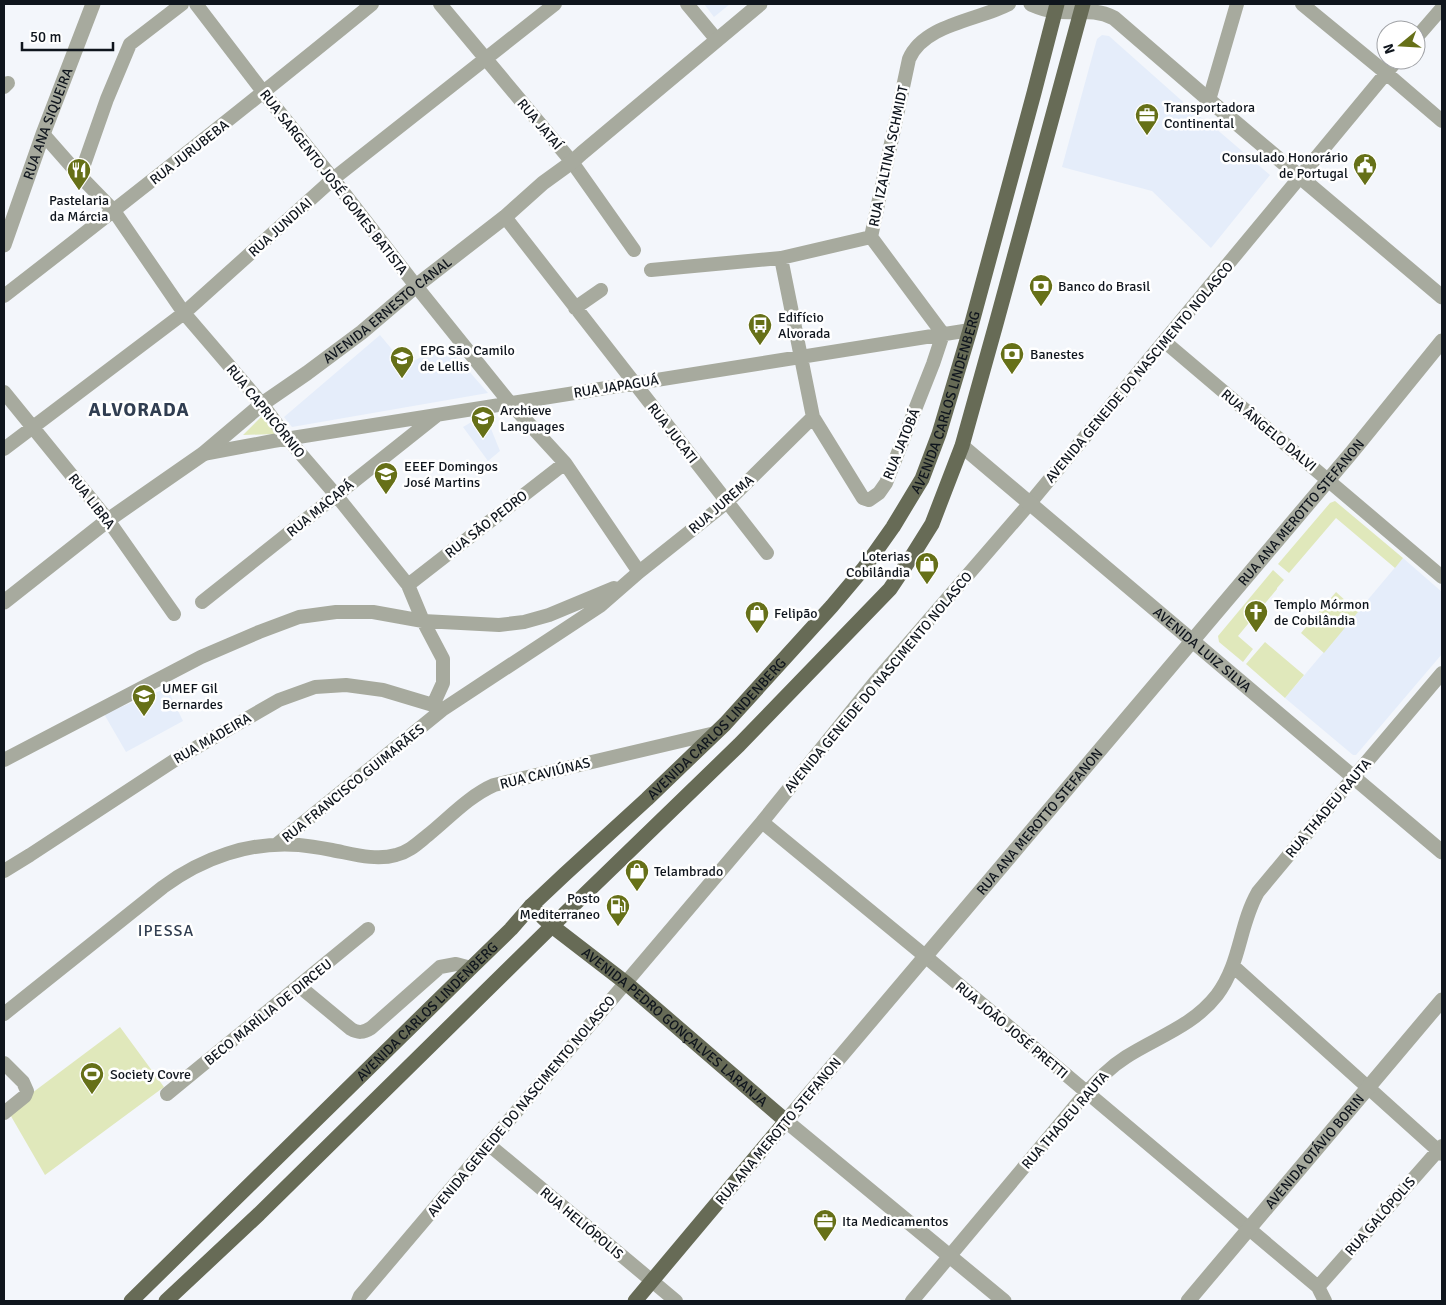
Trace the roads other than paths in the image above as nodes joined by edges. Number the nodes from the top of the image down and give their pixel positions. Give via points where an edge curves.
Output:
1 (93, 4) edge
2 (182, 4) edge
3 (196, 4) edge
4 (372, 4) edge
5 (440, 4) edge
6 (555, 4) edge
7 (687, 4) edge
8 (760, 4) edge
9 (1009, 4) edge
10 (1031, 4) edge
11 (1237, 4) edge
12 (1302, 4) edge
13 (1082, 7) edge
14 (1056, 8) edge
15 (1442, 8) edge
16 (1426, 26) edge
17 (716, 40) junction
18 (486, 59) junction
19 (1389, 70) edge
20 (1386, 73) junction
21 (264, 93) junction
22 (1209, 100) junction
23 (1442, 121) edge
24 (43, 134) junction
25 (572, 162) junction
26 (80, 176) junction
27 (1300, 177) junction
28 (333, 179) junction
29 (114, 211) junction
30 (505, 217) junction
31 (871, 237) junction
32 (4, 245) edge
33 (634, 250) dead end
34 (781, 258) junction
35 (651, 270) dead end
36 (416, 286) junction
37 (601, 290) dead end
38 (4, 296) edge
39 (1442, 297) edge
40 (575, 308) junction
41 (184, 312) junction
42 (970, 330) junction
43 (943, 334) junction
44 (1442, 341) edge
45 (1164, 342) junction
46 (801, 356) junction
47 (634, 383) junction
48 (4, 392) edge
49 (510, 403) junction
50 (262, 404) junction
51 (438, 414) junction
52 (813, 417) junction
53 (32, 426) junction
54 (287, 438) junction
55 (962, 446) junction
56 (4, 449) edge
57 (203, 454) junction
58 (565, 463) junction
59 (1328, 480) junction
60 (336, 495) junction
61 (727, 502) junction
62 (1030, 503) junction
63 (108, 520) junction
64 (767, 553) dead end
65 (639, 572) junction
66 (1442, 577) edge
67 (624, 584) junction
68 (408, 585) junction
69 (4, 602) edge
70 (202, 602) dead end
71 (600, 606) joint
72 (174, 614) dead end
73 (423, 621) junction
74 (1192, 640) junction
75 (1442, 673) edge
76 (437, 708) junction
77 (715, 733) junction
78 (5, 755) edge
79 (1353, 778) junction
80 (762, 822) junction
81 (276, 845) junction
82 (1442, 852) edge
83 (4, 871) edge
84 (531, 906) junction
85 (552, 926) junction
86 (368, 928) dead end
87 (924, 956) junction
88 (1233, 966) junction
89 (471, 968) junction
90 (626, 983) junction
91 (299, 986) junction
92 (1442, 1000) edge
93 (4, 1014) edge
94 (4, 1063) edge
95 (1369, 1087) junction
96 (1086, 1093) junction
97 (166, 1094) dead end
98 (4, 1113) edge
99 (786, 1122) junction
100 (488, 1144) junction
101 (1441, 1150) edge
102 (1248, 1229) junction
103 (949, 1256) junction
104 (652, 1282) junction
105 (1318, 1287) junction
106 (130, 1301) edge
107 (166, 1301) edge
108 (358, 1301) edge
109 (635, 1301) edge
110 (676, 1301) edge
111 (912, 1301) edge
112 (1004, 1301) edge
113 (1188, 1301) edge
114 (1325, 1301) edge

1 - 24 street, RUA ANA SIQUEIRA
2 - 26 street via 130,44
3 - 21 street, RUA SARGENTO JOSÉ GOMES BATISTA
4 - 21 street, RUA JURUBEBA
5 - 18 street, RUA JATAÍ
6 - 18 street, RUA JUNDIAI
7 - 17 street
8 - 17 street, AVENIDA ERNESTO CANAL
9 - 31 street, RUA IZALTINA SCHMIDT via 947,27 920,42 912,52
10 - 14 street
11 - 22 street
12 - 20 street
13 - 14 street
13 - 22 street via 1114,18
13 - 55 main road, AVENIDA CARLOS LINDENBERG
14 - 42 main road, AVENIDA CARLOS LINDENBERG
15 - 16 street
17 - 25 street, AVENIDA ERNESTO CANAL
18 - 25 street, RUA JATAÍ
18 - 28 street, RUA JUNDIAI
19 - 20 street, AVENIDA GENEIDE DO NASCIMENTO NOLASCO
20 - 23 street
20 - 27 street, AVENIDA GENEIDE DO NASCIMENTO NOLASCO
21 - 28 street, RUA SARGENTO JOSÉ GOMES BATISTA
21 - 29 street, RUA JURUBEBA
22 - 27 street
24 - 26 street, RUA CAPRICÓRNIO
24 - 32 street, RUA ANA SIQUEIRA
25 - 30 street, AVENIDA ERNESTO CANAL
25 - 33 street, RUA JATAÍ
26 - 29 street, RUA CAPRICÓRNIO
27 - 39 street
27 - 45 street, AVENIDA GENEIDE DO NASCIMENTO NOLASCO
28 - 36 street, RUA SARGENTO JOSÉ GOMES BATISTA
28 - 41 street, RUA JUNDIAI
29 - 38 street, RUA JURUBEBA
29 - 41 street, RUA CAPRICÓRNIO
30 - 36 street, AVENIDA ERNESTO CANAL
30 - 40 street, RUA JUCATI
31 - 34 street, RUA IZALTINA SCHMIDT
31 - 43 street
34 - 35 street, RUA IZALTINA SCHMIDT
34 - 46 street, RUA JATOBÁ
36 - 49 street, RUA SARGENTO JOSÉ GOMES BATISTA
36 - 50 street, AVENIDA ERNESTO CANAL via 362,332
37 - 40 street
40 - 47 street, RUA JUCATI
41 - 50 street, RUA CAPRICÓRNIO
41 - 53 street, RUA JUNDIAI
42 - 43 street, RUA JAPAGUÁ
42 - 77 main road, AVENIDA CARLOS LINDENBERG via 922,479 893,527 839,598
43 - 46 street, RUA JAPAGUÁ
43 - 52 street, RUA JATOBÁ via 886,483 868,500 863,498
44 - 59 street, RUA ANA MEROTTO STEFANON
45 - 59 street, RUA ÂNGELO DALVI
45 - 62 street, AVENIDA GENEIDE DO NASCIMENTO NOLASCO
46 - 47 street, RUA JAPAGUÁ
46 - 52 street, RUA JATOBÁ
47 - 49 street, RUA JAPAGUÁ
47 - 61 street, RUA JUCATI
48 - 53 street, RUA LIBRA
49 - 51 street, RUA JAPAGUÁ
49 - 58 street, RUA SARGENTO JOSÉ GOMES BATISTA
50 - 54 street, RUA CAPRICÓRNIO
50 - 57 street, AVENIDA ERNESTO CANAL
51 - 54 street, RUA JAPAGUÁ
51 - 60 street, RUA MACAPÁ
52 - 61 street, RUA JUREMA
53 - 56 street, RUA JUNDIAI
53 - 63 street, RUA LIBRA
54 - 57 street, RUA JAPAGUÁ
54 - 60 street, RUA CAPRICÓRNIO
55 - 62 street, AVENIDA LUIZ SILVA
55 - 85 main road, AVENIDA CARLOS LINDENBERG via 932,524 890,589 739,745
57 - 63 street, AVENIDA ERNESTO CANAL
58 - 65 street, RUA SARGENTO JOSÉ GOMES BATISTA
58 - 68 street, RUA SÃO PEDRO
59 - 66 street, RUA ÂNGELO DALVI
59 - 74 street, RUA ANA MEROTTO STEFANON
60 - 68 street, RUA CAPRICÓRNIO
60 - 70 street, RUA MACAPÁ
61 - 64 street, RUA JUCATI
61 - 65 street, RUA JUREMA
62 - 74 street, AVENIDA LUIZ SILVA
62 - 80 street, AVENIDA GENEIDE DO NASCIMENTO NOLASCO via 876,681
63 - 69 street, AVENIDA ERNESTO CANAL
63 - 72 street, RUA LIBRA
65 - 67 street, RUA JUREMA
67 - 71 street, RUA JUREMA
67 - 73 street, RUA JUREMA via 524,622 499,625
68 - 73 street, RUA CAPRICÓRNIO
71 - 76 street, RUA FRANCISCO GUIMARÃES
73 - 76 street, RUA CAPRICÓRNIO via 443,659 443,683
73 - 78 street, RUA JUREMA via 373,612 299,617 202,657 97,713
74 - 79 street, AVENIDA LUIZ SILVA
74 - 87 street, RUA ANA MEROTTO STEFANON
75 - 79 street, RUA THADEU RAUTA
76 - 81 street, RUA FRANCISCO GUIMARÃES
76 - 83 street, RUA MADEIRA via 383,690 346,685 315,687 279,700 178,758
77 - 81 street, RUA CAVIÚNAS via 494,785 474,797 413,847 396,856 378,858 306,846
77 - 84 main road, AVENIDA CARLOS LINDENBERG
79 - 82 street, AVENIDA LUIZ SILVA
79 - 88 street, RUA THADEU RAUTA via 1258,892
80 - 87 street, RUA JOÃO JOSÉ PRETTI
80 - 90 street, AVENIDA GENEIDE DO NASCIMENTO NOLASCO
81 - 93 street, RUA FRANCISCO GUIMARÃES via 224,855 182,874
84 - 85 main road, AVENIDA PEDRO GONÇALVES LARANJA
84 - 89 main road, AVENIDA CARLOS LINDENBERG
85 - 90 main road, AVENIDA PEDRO GONÇALVES LARANJA
85 - 107 main road, AVENIDA CARLOS LINDENBERG
86 - 91 street, BECO MARÍLIA DE DIRCEU
87 - 96 street, RUA JOÃO JOSÉ PRETTI
87 - 99 street, RUA ANA MEROTTO STEFANON
88 - 95 street
88 - 96 street, RUA THADEU RAUTA via 1217,994 1199,1013 1186,1024 1116,1063
89 - 91 street via 456,964 440,967 371,1028 361,1033 351,1029
89 - 106 main road, AVENIDA CARLOS LINDENBERG
90 - 99 main road, AVENIDA PEDRO GONÇALVES LARANJA
90 - 100 street, AVENIDA GENEIDE DO NASCIMENTO NOLASCO
91 - 97 street, BECO MARÍLIA DE DIRCEU
92 - 95 street, AVENIDA OTÁVIO BORIN
94 - 98 street via 27,1090 25,1096
95 - 101 street
95 - 102 street, AVENIDA OTÁVIO BORIN
96 - 102 street, RUA JOÃO JOSÉ PRETTI
96 - 103 street, RUA THADEU RAUTA
99 - 103 street, AVENIDA PEDRO GONÇALVES LARANJA
99 - 104 main road, RUA ANA MEROTTO STEFANON
100 - 104 street, RUA HELIÓPOLIS
100 - 108 street, AVENIDA GENEIDE DO NASCIMENTO NOLASCO
101 - 105 street, RUA GALÓPOLIS
102 - 105 street, RUA JOÃO JOSÉ PRETTI
102 - 113 street, AVENIDA OTÁVIO BORIN
103 - 111 street, RUA THADEU RAUTA
103 - 112 street, AVENIDA PEDRO GONÇALVES LARANJA
104 - 109 main road, RUA ANA MEROTTO STEFANON
104 - 110 street, RUA HELIÓPOLIS
105 - 114 street, RUA JOÃO JOSÉ PRETTI

